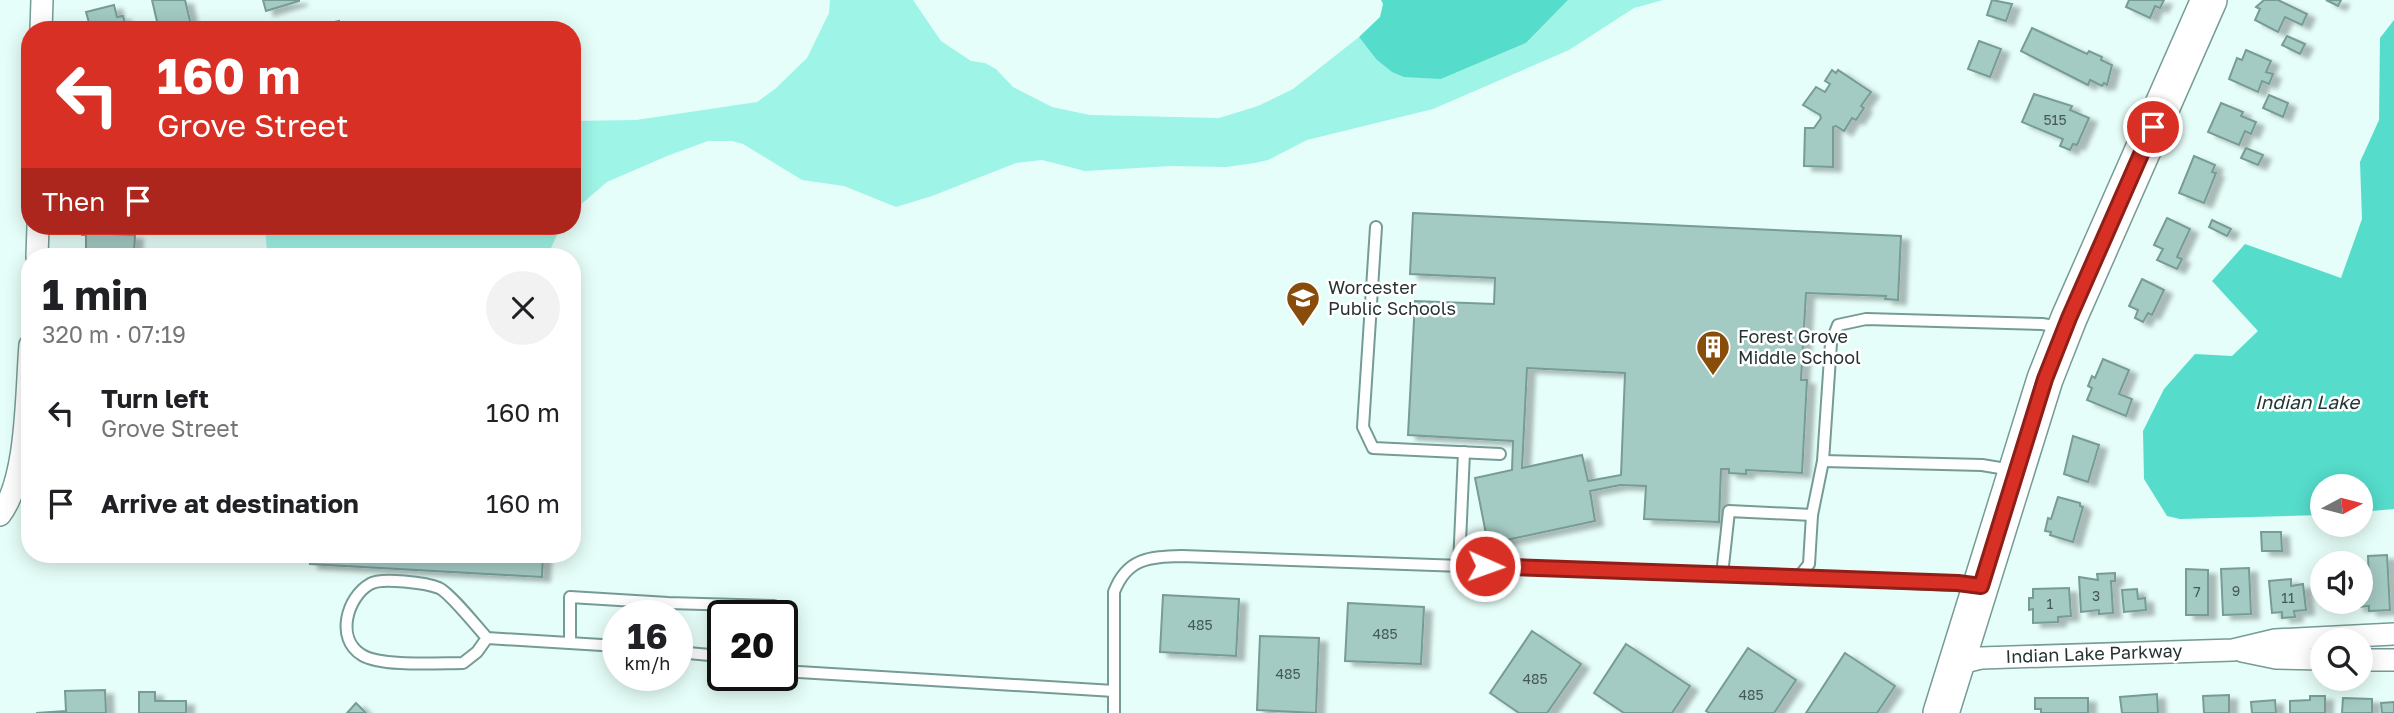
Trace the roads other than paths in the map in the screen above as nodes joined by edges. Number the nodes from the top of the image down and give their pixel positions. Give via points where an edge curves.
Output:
1 (42, 0) edge
2 (2209, 0) edge
3 (41, 21) edge
4 (1376, 227) dead end
5 (2065, 328) junction
6 (21, 453) edge
7 (1464, 453) junction
8 (1500, 454) dead end
9 (1823, 461) junction
10 (2015, 470) junction
11 (0, 515) edge
12 (1812, 515) junction
13 (1459, 565) junction
14 (1722, 575) junction
15 (1798, 578) junction
16 (1981, 586) junction
17 (707, 604) edge
18 (2394, 634) edge
19 (487, 638) junction
20 (570, 643) junction
21 (602, 645) edge
22 (2233, 650) junction
23 (2310, 659) edge
24 (2373, 660) edge
25 (2394, 660) edge
26 (1956, 664) junction
27 (798, 673) edge
28 (1114, 706) edge
29 (1941, 713) edge

1 - 3 street
2 - 5 main road
4 - 7 lane via 1363,427 1373,448
5 - 9 lane via 1866,318 1838,325 1831,343
5 - 10 main road
6 - 11 street via 10,499
7 - 8 lane
7 - 13 lane
9 - 10 lane
9 - 12 lane
10 - 16 main road
12 - 14 lane via 1729,511
12 - 15 lane via 1809,564
13 - 14 lane
13 - 28 lane via 1182,556 1145,559 1123,573 1114,592
14 - 15 lane
15 - 16 lane
16 - 26 main road
17 - 20 lane via 570,597
18 - 22 street, Indian Lake Parkway via 2275,640
19 - 19 lane via 463,663 386,662 363,656 351,645 346,626 358,593 373,582 418,583 441,589
19 - 20 lane
20 - 21 lane
22 - 23 street, Indian Lake Parkway
22 - 26 street, Indian Lake Parkway via 1981,658
24 - 25 street
26 - 29 main road
27 - 28 lane

